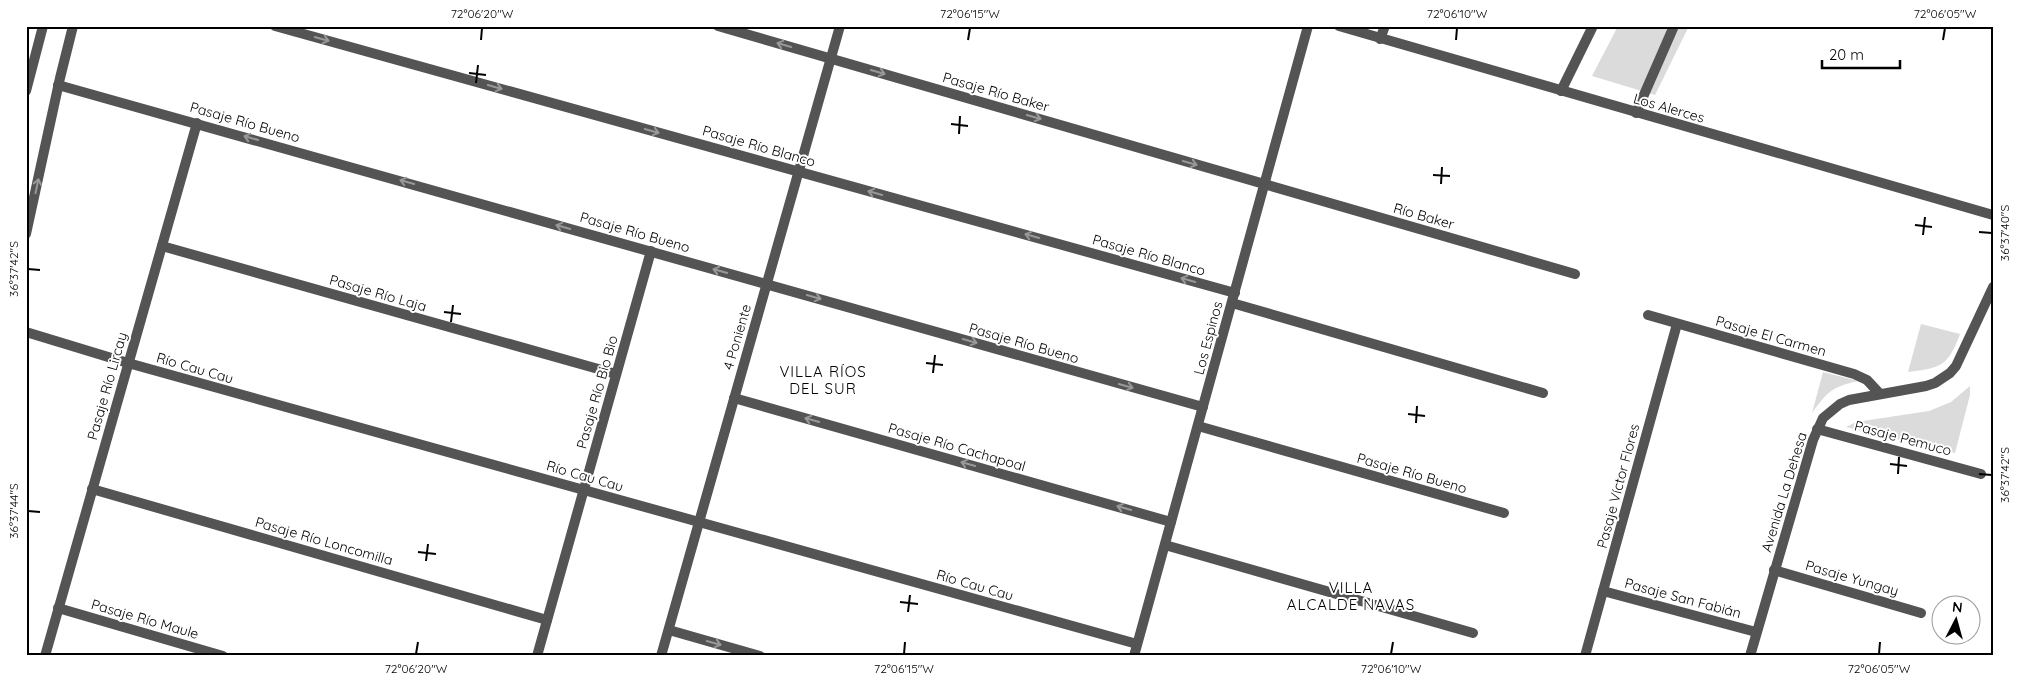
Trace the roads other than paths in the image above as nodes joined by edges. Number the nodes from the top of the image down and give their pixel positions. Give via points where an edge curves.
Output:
1 (43, 26) edge
2 (73, 26) edge
3 (275, 26) edge
4 (718, 26) edge
5 (840, 26) edge
6 (1308, 26) edge
7 (1339, 26) edge
8 (1385, 26) edge
9 (1593, 26) edge
10 (1674, 26) edge
11 (1380, 39) junction
12 (831, 58) junction
13 (29, 71) edge
14 (58, 85) junction
15 (26, 91) edge
16 (1561, 91) junction
17 (1636, 113) junction
18 (197, 123) junction
19 (799, 172) junction
20 (1265, 185) junction
21 (1993, 215) edge
22 (26, 234) edge
23 (162, 246) junction
24 (651, 251) junction
25 (1575, 274) dead end
26 (767, 284) junction
27 (1993, 288) edge
28 (1234, 298) junction
29 (1648, 315) dead end
30 (1677, 324) junction
31 (26, 332) edge
32 (128, 363) junction
33 (616, 374) junction
34 (1543, 393) dead end
35 (1880, 394) junction
36 (734, 398) junction
37 (1203, 407) junction
38 (1198, 426) junction
39 (1817, 429) junction
40 (1981, 474) dead end
41 (92, 489) junction
42 (584, 490) junction
43 (1504, 513) dead end
44 (699, 522) junction
45 (1171, 522) junction
46 (1165, 545) junction
47 (1774, 570) junction
48 (1603, 590) junction
49 (58, 608) junction
50 (1921, 613) dead end
51 (547, 620) junction
52 (669, 630) junction
53 (1756, 632) junction
54 (1473, 634) dead end
55 (1137, 644) junction
56 (45, 656) edge
57 (223, 656) edge
58 (537, 656) edge
59 (661, 656) edge
60 (760, 656) edge
61 (1134, 656) edge
62 (1585, 656) edge
63 (1750, 656) edge

1 - 13 street
2 - 14 street
3 -> 19 street, Pasaje Río Blanco
12 -> 4 street, Pasaje Río Baker
5 - 12 street, 4 Poniente
6 - 20 street, Los Espinos
7 - 11 street, Los Alerces
8 - 11 street
9 - 16 street
10 - 17 street
11 - 16 street, Los Alerces
12 - 19 street, 4 Poniente
12 -> 20 street, Pasaje Río Baker
13 - 15 street
14 - 18 street, Pasaje Río Bueno
22 -> 14 street
16 - 17 street, Los Alerces
17 - 21 street, Los Alerces
18 - 23 street, Pasaje Río Lircay
24 -> 18 street, Pasaje Río Bueno
19 - 26 street, 4 Poniente
28 -> 19 street, Pasaje Río Blanco
20 - 25 street, Río Baker
20 - 28 street, Los Espinos
23 - 32 street, Pasaje Río Lircay
23 - 33 street, Pasaje Río Laja
26 -> 24 street, Pasaje Río Bueno
24 - 33 street, Pasaje Río Bio Bio
26 - 36 street, 4 Poniente
26 -> 37 street, Pasaje Río Bueno
27 - 35 street, Avenida La Dehesa via 1950,373 1926,386
28 - 34 street, Pasaje Río Blanco
28 - 37 street, Los Espinos
29 - 30 street, Pasaje El Carmen
30 - 35 street, Pasaje El Carmen via 1854,374 1868,380
30 - 48 street, Pasaje Víctor Flores
31 - 32 street, Río Cau Cau
32 - 41 street, Pasaje Río Lircay
32 - 42 street, Río Cau Cau
33 - 42 street, Pasaje Río Bio Bio
35 - 39 street, Avenida La Dehesa via 1840,404 1823,418
36 - 44 street, 4 Poniente
45 -> 36 street, Pasaje Río Cachapoal
37 - 38 street, Los Espinos
38 - 43 street, Pasaje Río Bueno
38 - 45 street, Los Espinos
39 - 40 street, Pasaje Pemuco
39 - 47 street, Avenida La Dehesa
41 - 49 street, Pasaje Río Lircay
41 - 51 street, Pasaje Río Loncomilla
42 - 44 street, Río Cau Cau
42 - 51 street, Pasaje Río Bio Bio
44 - 52 street, 4 Poniente
44 - 55 street, Río Cau Cau
45 - 46 street, Los Espinos
46 - 54 street
46 - 55 street, Los Espinos
47 - 50 street, Pasaje Yungay
47 - 53 street, Avenida La Dehesa
48 - 53 street, Pasaje San Fabián
48 - 62 street, Pasaje Víctor Flores
49 - 56 street, Pasaje Río Lircay
49 - 57 street, Pasaje Río Maule
51 - 58 street, Pasaje Río Bio Bio
52 - 59 street, 4 Poniente
52 -> 60 street
53 - 63 street, Avenida La Dehesa
55 - 61 street, Los Espinos

